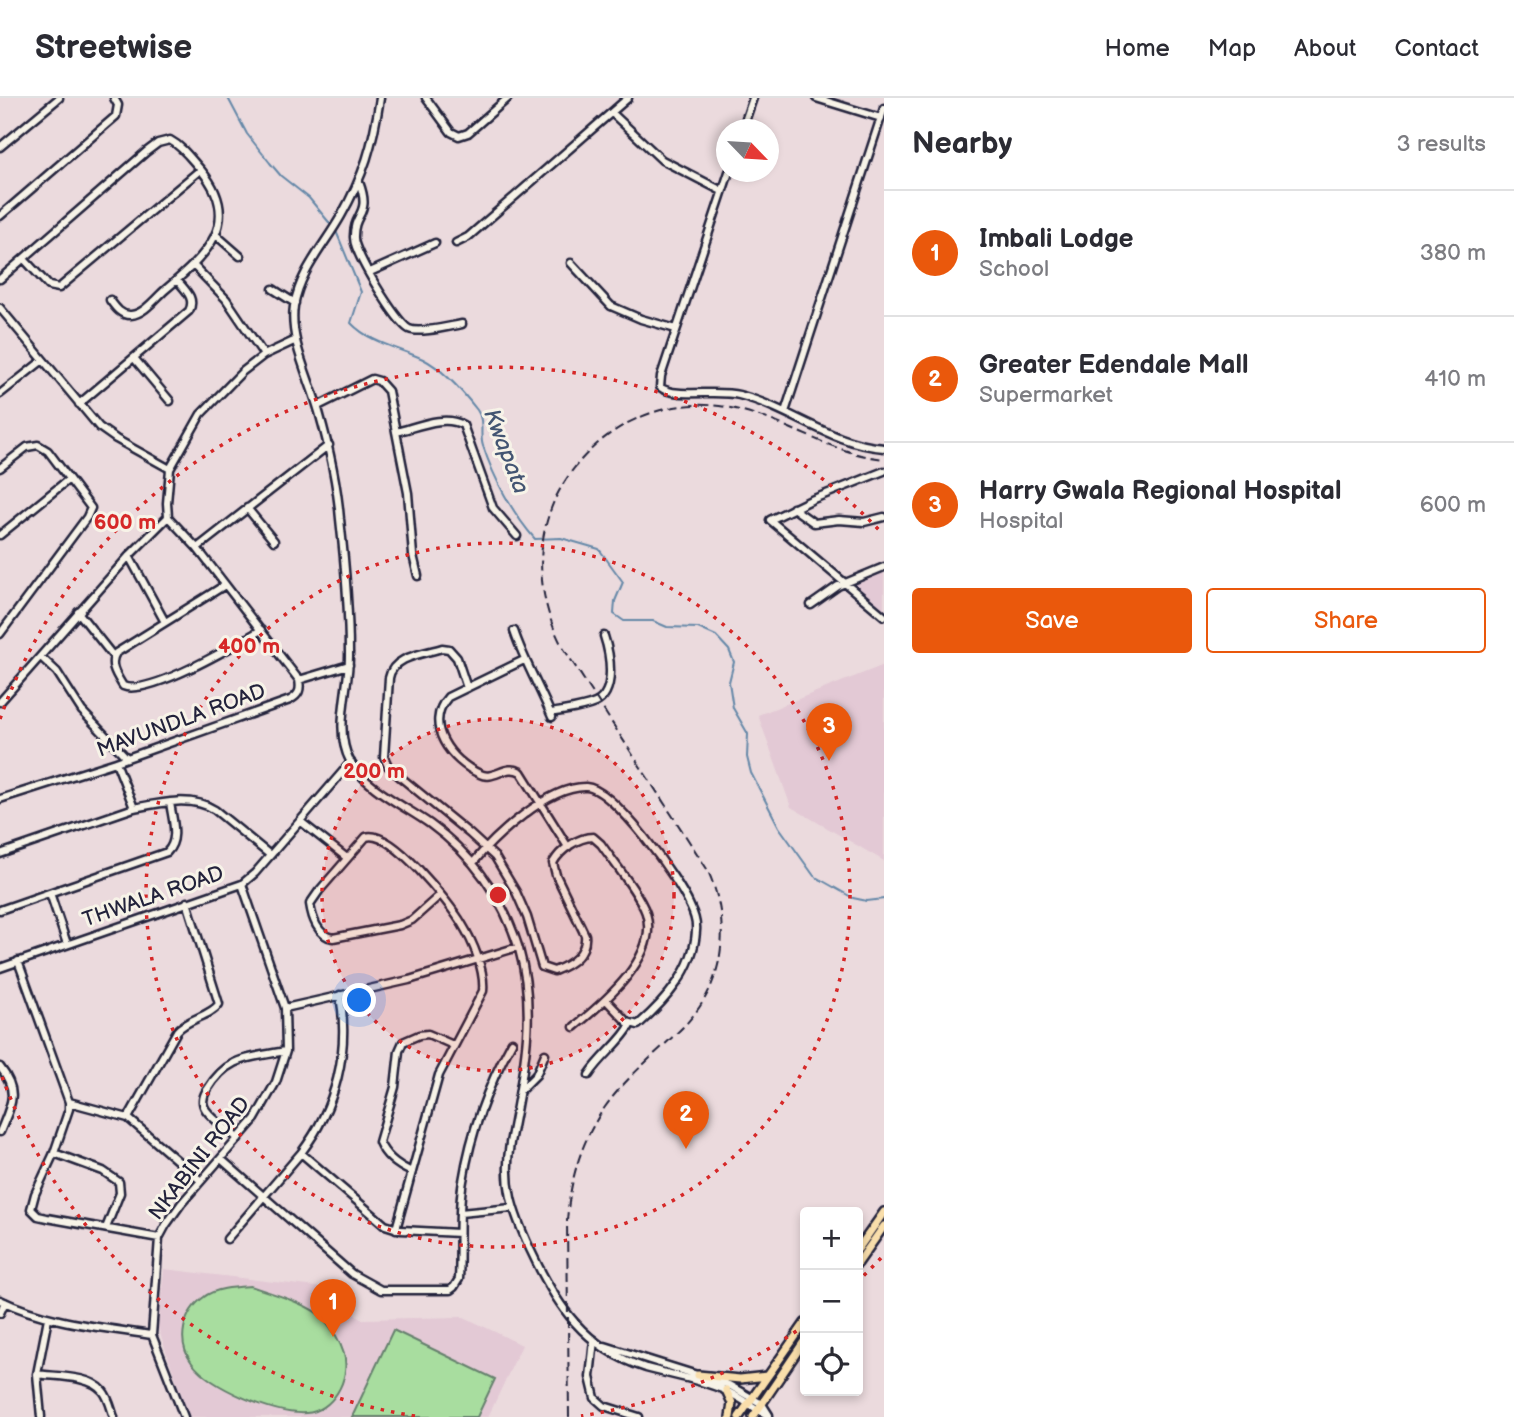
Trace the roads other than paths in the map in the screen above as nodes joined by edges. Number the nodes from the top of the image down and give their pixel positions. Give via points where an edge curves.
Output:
1 (59, 98) edge
2 (114, 98) edge
3 (380, 98) edge
4 (426, 98) edge
5 (508, 98) edge
6 (628, 98) edge
7 (753, 98) edge
8 (816, 98) edge
9 (884, 108) edge
10 (612, 113) junction
11 (881, 118) junction
12 (746, 119) edge
13 (0, 147) edge
14 (200, 170) junction
15 (359, 182) junction
16 (725, 182) edge
17 (722, 191) junction
18 (0, 216) edge
19 (216, 235) junction
20 (435, 243) dead end
21 (456, 243) dead end
22 (240, 256) dead end
23 (24, 259) junction
24 (571, 262) dead end
25 (192, 265) junction
26 (370, 272) junction
27 (0, 279) edge
28 (177, 279) junction
29 (273, 289) dead end
30 (110, 300) dead end
31 (295, 303) junction
32 (0, 308) edge
33 (462, 324) dead end
34 (676, 329) junction
35 (296, 340) junction
36 (264, 355) junction
37 (134, 358) junction
38 (43, 360) junction
39 (0, 394) edge
40 (170, 401) dead end
41 (79, 404) junction
42 (318, 406) junction
43 (785, 412) junction
44 (396, 432) junction
45 (328, 444) junction
46 (884, 448) edge
47 (0, 468) edge
48 (170, 469) junction
49 (884, 471) edge
50 (69, 479) junction
51 (247, 508) junction
52 (793, 508) junction
53 (168, 517) junction
54 (884, 517) edge
55 (0, 535) edge
56 (517, 536) dead end
57 (274, 541) dead end
58 (197, 548) junction
59 (129, 556) junction
60 (884, 568) edge
61 (418, 576) dead end
62 (845, 583) junction
63 (225, 585) junction
64 (811, 605) dead end
65 (78, 612) junction
66 (884, 616) edge
67 (165, 622) junction
68 (261, 631) junction
69 (514, 631) dead end
70 (1, 632) edge
71 (604, 636) dead end
72 (113, 656) junction
73 (41, 657) junction
74 (524, 660) junction
75 (349, 664) junction
76 (299, 680) junction
77 (467, 688) junction
78 (0, 702) edge
79 (127, 758) junction
80 (116, 762) junction
81 (351, 762) junction
82 (0, 799) edge
83 (170, 802) junction
84 (541, 804) junction
85 (134, 808) junction
86 (300, 821) junction
87 (568, 847) junction
88 (486, 848) junction
89 (0, 854) edge
90 (270, 855) junction
91 (347, 858) junction
92 (473, 863) junction
93 (242, 884) junction
94 (50, 893) junction
95 (440, 895) junction
96 (187, 902) junction
97 (0, 910) edge
98 (66, 944) junction
99 (518, 947) junction
100 (477, 960) junction
101 (18, 961) junction
102 (0, 968) edge
103 (340, 995) junction
104 (606, 1000) junction
105 (285, 1008) junction
106 (631, 1024) junction
107 (574, 1027) dead end
108 (512, 1042) dead end
109 (453, 1045) junction
110 (286, 1051) junction
111 (545, 1054) dead end
112 (0, 1066) edge
113 (589, 1075) dead end
114 (519, 1092) junction
115 (69, 1102) junction
116 (128, 1118) junction
117 (0, 1132) edge
118 (238, 1139) junction
119 (54, 1153) junction
120 (301, 1153) junction
121 (221, 1159) junction
122 (412, 1172) junction
123 (201, 1181) junction
124 (264, 1196) junction
125 (512, 1209) junction
126 (884, 1212) edge
127 (460, 1213) junction
128 (884, 1226) edge
129 (106, 1228) junction
130 (396, 1229) junction
131 (459, 1233) junction
132 (159, 1238) junction
133 (227, 1239) dead end
134 (863, 1242) edge
135 (863, 1256) edge
136 (2, 1301) edge
137 (0, 1312) edge
138 (48, 1318) junction
139 (800, 1330) edge
140 (152, 1335) junction
141 (597, 1343) junction
142 (800, 1347) edge
143 (37, 1374) junction
144 (698, 1375) junction
145 (768, 1376) junction
146 (726, 1390) junction
147 (751, 1401) junction
148 (757, 1410) edge
149 (770, 1416) edge
150 (41, 1417) edge
151 (114, 1417) edge
152 (184, 1417) edge
153 (639, 1417) edge
154 (730, 1417) edge
155 (739, 1417) edge

1 - 13 street
2 - 18 street via 116,116
3 - 15 street via 371,149
4 - 5 street via 459,136
6 - 10 street
7 - 12 street
8 - 11 street
9 - 11 street
10 - 17 street via 662,160
10 - 21 street
11 - 43 street
14 - 19 street via 217,194
14 - 23 street via 59,288 49,286
14 - 23 street via 177,144 158,143
15 - 26 street via 365,204 354,230 354,246
15 - 31 street via 304,272
16 - 17 street
17 - 34 street
19 - 22 street
19 - 25 street
20 - 26 street
23 - 27 street
24 - 34 street via 611,306
25 - 28 street
25 - 36 street via 226,299
26 - 33 street via 379,292 409,329
28 - 30 street via 135,314 125,314
28 - 37 street via 191,297 189,311
29 - 31 street
31 - 35 street
32 - 38 street
34 - 43 street via 659,382 663,390 732,393
35 - 36 street
35 - 42 street
36 - 48 street via 201,414
37 - 40 street
37 - 41 street
38 - 39 street
38 - 41 street
41 - 48 street via 99,427
42 - 44 street via 375,380 388,391
42 - 45 street
43 - 46 street via 839,438
44 - 56 street via 441,421 463,425 494,508
44 - 61 street
45 - 51 street
45 - 75 street via 340,515
47 - 50 street via 38,444
48 - 53 street
49 - 52 street
50 - 55 street
50 - 70 street via 90,505 90,512
51 - 57 street
51 - 58 street
52 - 54 street via 814,523
52 - 62 street via 770,520
53 - 58 street, MAVUNDLA ROAD
53 - 59 street
58 - 63 street, MAVUNDLA ROAD
59 - 65 street
59 - 67 street
60 - 62 street
62 - 64 street
62 - 66 street
63 - 67 street
63 - 68 street, MAVUNDLA ROAD
65 - 72 street
65 - 73 street
67 - 72 street
68 - 72 street via 207,662 131,689 120,681
68 - 76 street, MAVUNDLA ROAD
69 - 74 street
71 - 74 street via 609,682 604,696 594,704 552,715
73 - 78 street
73 - 79 street via 57,672 82,711
74 - 77 street
75 - 76 street
75 - 81 street via 342,730
76 - 79 street, MAVUNDLA ROAD via 295,697
77 - 84 street via 449,697 442,707 438,732 443,743 482,776 518,770
77 - 88 street via 449,649 397,663 389,678 384,757 399,776
79 - 80 street, MAVUNDLA ROAD
80 - 82 street, MAVUNDLA ROAD
80 - 85 street
81 - 86 street, THWALA ROAD
81 - 92 street
83 - 85 street
83 - 90 street via 207,805
83 - 94 street via 175,836 167,852
84 - 87 street
84 - 88 street via 507,826
84 - 106 street via 577,788 603,793 670,872 696,919 694,945 670,993 638,1025
85 - 89 street
86 - 90 street, THWALA ROAD
86 - 91 street
87 - 88 street via 553,867 586,940 573,961 554,971 540,964 516,892
87 - 104 street via 586,837 597,840 646,914 643,950
88 - 92 street
90 - 93 street, THWALA ROAD
91 - 95 street via 373,835 412,863
91 - 95 street via 310,904 319,931 326,937 400,925
92 - 99 street via 496,895
93 - 96 street, THWALA ROAD
93 - 105 street, NKABINI ROAD
94 - 97 street
94 - 98 street
95 - 100 street via 462,923
96 - 98 street, THWALA ROAD
96 - 116 street via 219,1004 177,1031
98 - 101 street, THWALA ROAD
99 - 100 street
99 - 114 street via 529,1012
100 - 103 street
100 - 109 street via 483,991
101 - 102 street, THWALA ROAD
101 - 115 street
103 - 105 street
103 - 120 street via 344,1030 341,1066 326,1113
104 - 106 street
104 - 107 street
105 - 110 street, NKABINI ROAD
106 - 113 street
108 - 127 street via 485,1097 464,1172
109 - 122 street via 439,1075
109 - 122 street via 428,1034 409,1038 401,1046 379,1142 399,1165
110 - 118 street, NKABINI ROAD via 266,1101
110 - 118 street via 226,1065 207,1090 206,1110
111 - 114 street via 536,1075
112 - 117 street via 11,1081 13,1096
114 - 125 street via 508,1167
115 - 116 street
115 - 119 street
116 - 123 street
118 - 121 street, NKABINI ROAD
119 - 129 street via 103,1171 119,1182 120,1193
119 - 129 street via 31,1205 33,1213
120 - 124 street
120 - 130 street via 378,1220
121 - 123 street, NKABINI ROAD
121 - 124 street
122 - 130 street
123 - 132 street, NKABINI ROAD
124 - 131 street via 352,1274 380,1290 444,1291 454,1287 459,1279
124 - 133 street
125 - 127 street
125 - 141 street via 556,1300 573,1323
126 - 134 main road
127 - 131 street
128 - 135 main road
129 - 132 street
130 - 131 street
132 - 140 street, NKABINI ROAD
136 - 137 street
136 - 138 street
138 - 140 street
138 - 143 street
139 - 145 main road
140 - 152 street, NKABINI ROAD
141 - 144 street
141 - 146 street via 643,1367
141 - 153 street via 590,1377 594,1398
142 - 148 main road
143 - 150 street
143 - 151 street via 99,1387
144 - 145 main road via 740,1380
144 - 147 street via 729,1385
145 - 147 main road
146 - 147 street
146 - 154 main road via 732,1403
147 - 148 street
147 - 155 main road
148 - 149 street

